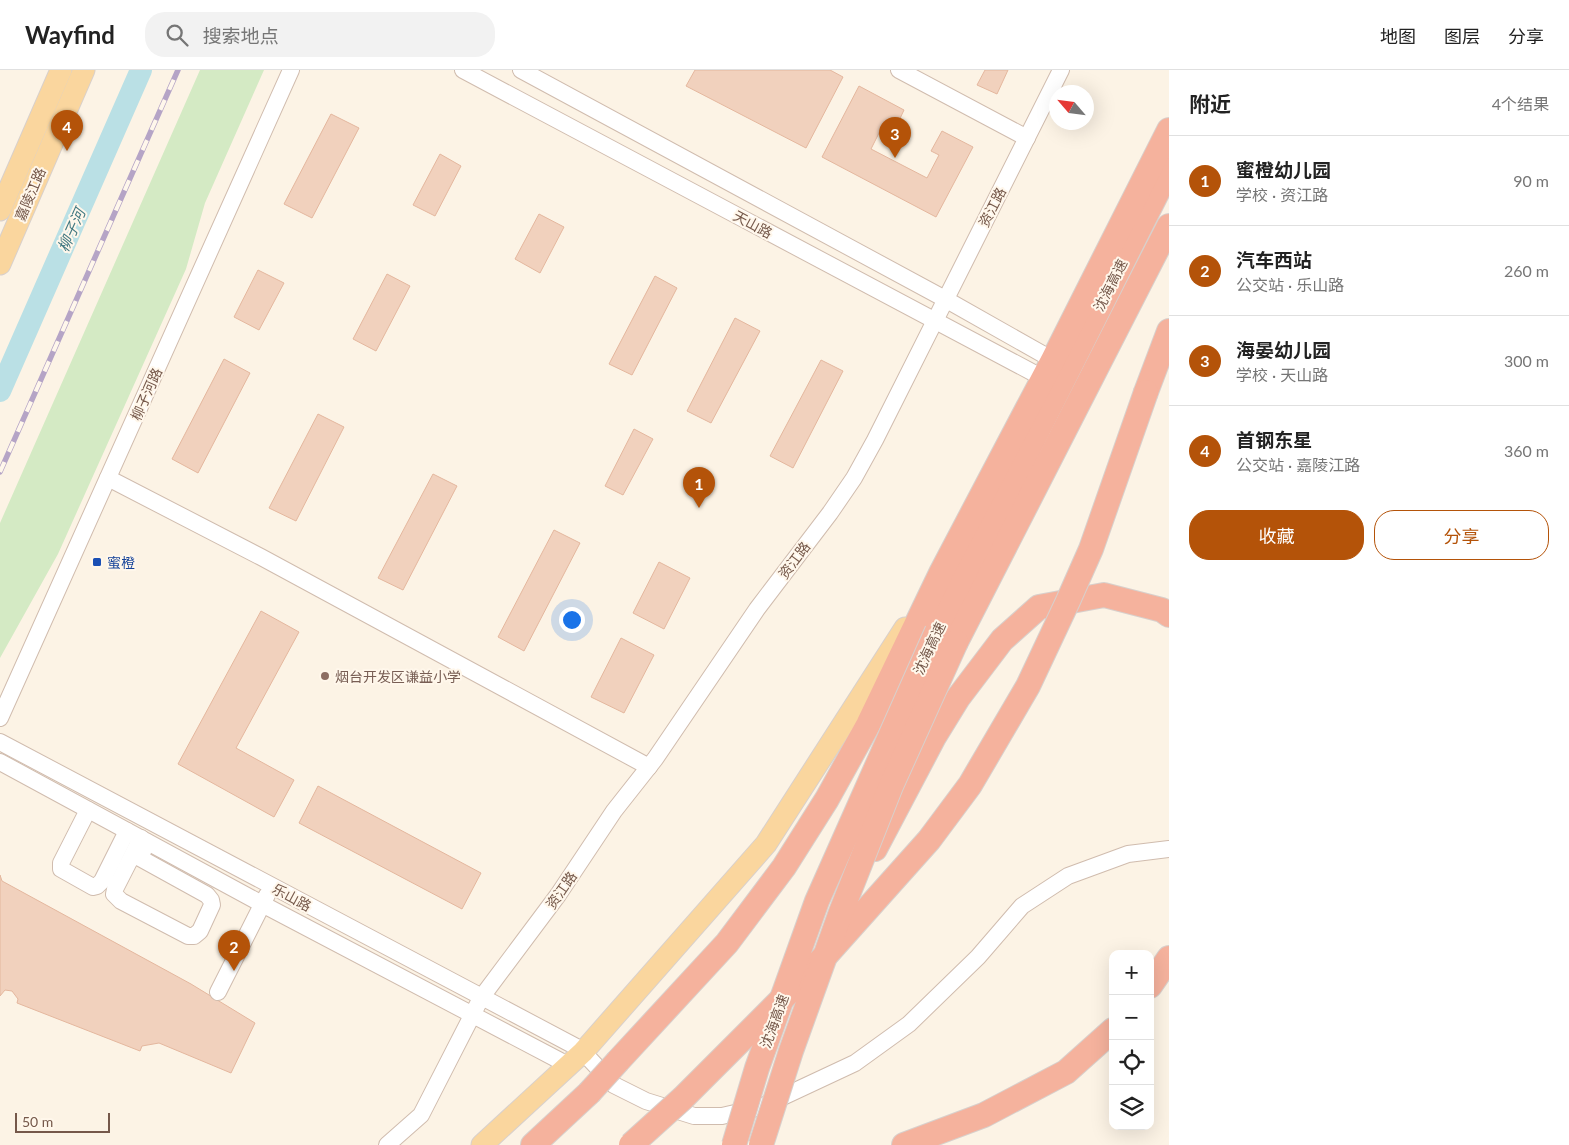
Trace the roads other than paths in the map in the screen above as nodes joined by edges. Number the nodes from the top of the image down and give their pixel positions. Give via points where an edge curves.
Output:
1 (61, 70) edge
2 (84, 70) edge
3 (291, 70) edge
4 (463, 70) edge
5 (521, 70) edge
6 (899, 70) edge
7 (1061, 70) edge
8 (1169, 130) edge
9 (1027, 138) junction
10 (1169, 169) edge
11 (0, 210) edge
12 (1169, 226) edge
13 (0, 264) edge
14 (945, 299) junction
15 (934, 320) junction
16 (1169, 331) edge
17 (1048, 369) junction
18 (108, 478) junction
19 (942, 571) junction
20 (1169, 614) edge
21 (946, 637) junction
22 (0, 718) edge
23 (0, 742) edge
24 (0, 762) edge
25 (649, 767) junction
26 (88, 810) junction
27 (139, 837) junction
28 (1169, 849) edge
29 (271, 886) junction
30 (262, 904) junction
31 (841, 912) junction
32 (1169, 958) edge
33 (1154, 980) edge
34 (218, 992) dead end
35 (482, 998) junction
36 (472, 1016) junction
37 (1109, 1034) edge
38 (578, 1056) junction
39 (388, 1145) edge
40 (482, 1145) edge
41 (533, 1145) edge
42 (631, 1145) edge
43 (734, 1145) edge
44 (761, 1145) edge
45 (904, 1145) edge

1 - 11 main road, 嘉陵江路
2 - 13 main road, 嘉陵江路
3 - 18 street, 柳子河路
4 - 15 street, 天山路
5 - 14 street, 天山路
6 - 9 street
7 - 9 street, 资江路
8 - 17 highway
9 - 14 street, 资江路
10 - 21 highway, 沈海高速
12 - 21 highway, 沈海高速
14 - 15 street, 资江路
14 - 17 street, 天山路
15 - 17 street, 天山路
15 - 25 street, 资江路 via 854,478 757,609
16 - 42 highway, bridge via 1091,549 1028,686 970,785 929,840 828,953 683,1098
17 - 19 highway
18 - 22 street, 柳子河路
18 - 25 street
19 - 38 main road via 766,844
19 - 41 highway, bridge via 868,725 784,867 727,943 589,1093
20 - 31 highway, bridge via 1104,595 1039,607 1002,640 958,698 934,737
21 - 31 highway, 沈海高速, bridge
21 - 43 highway, 沈海高速, bridge via 817,901 757,1068
23 - 29 street, 乐山路
24 - 26 street, 乐山路
25 - 35 street, 资江路 via 614,811 558,895
26 - 27 street, 乐山路
26 - 27 street via 61,863 61,869 66,873 97,886
27 - 27 street via 114,894 121,902 188,936 194,936 200,931 212,905 211,900 140,858
27 - 30 street, 乐山路
28 - 38 street via 1128,854 1068,876 1022,906 978,957 909,1024 855,1062 761,1107 722,1116 694,1116 646,1101 614,1085
29 - 30 street
29 - 35 street, 乐山路
30 - 34 street
30 - 36 street, 乐山路
31 - 44 highway, 沈海高速, bridge
32 - 33 highway
35 - 36 street, 资江路
35 - 38 street, 乐山路
36 - 38 street, 乐山路
36 - 39 street, 资江路 via 421,1115
37 - 45 highway via 1066,1072 984,1115
38 - 40 main road

